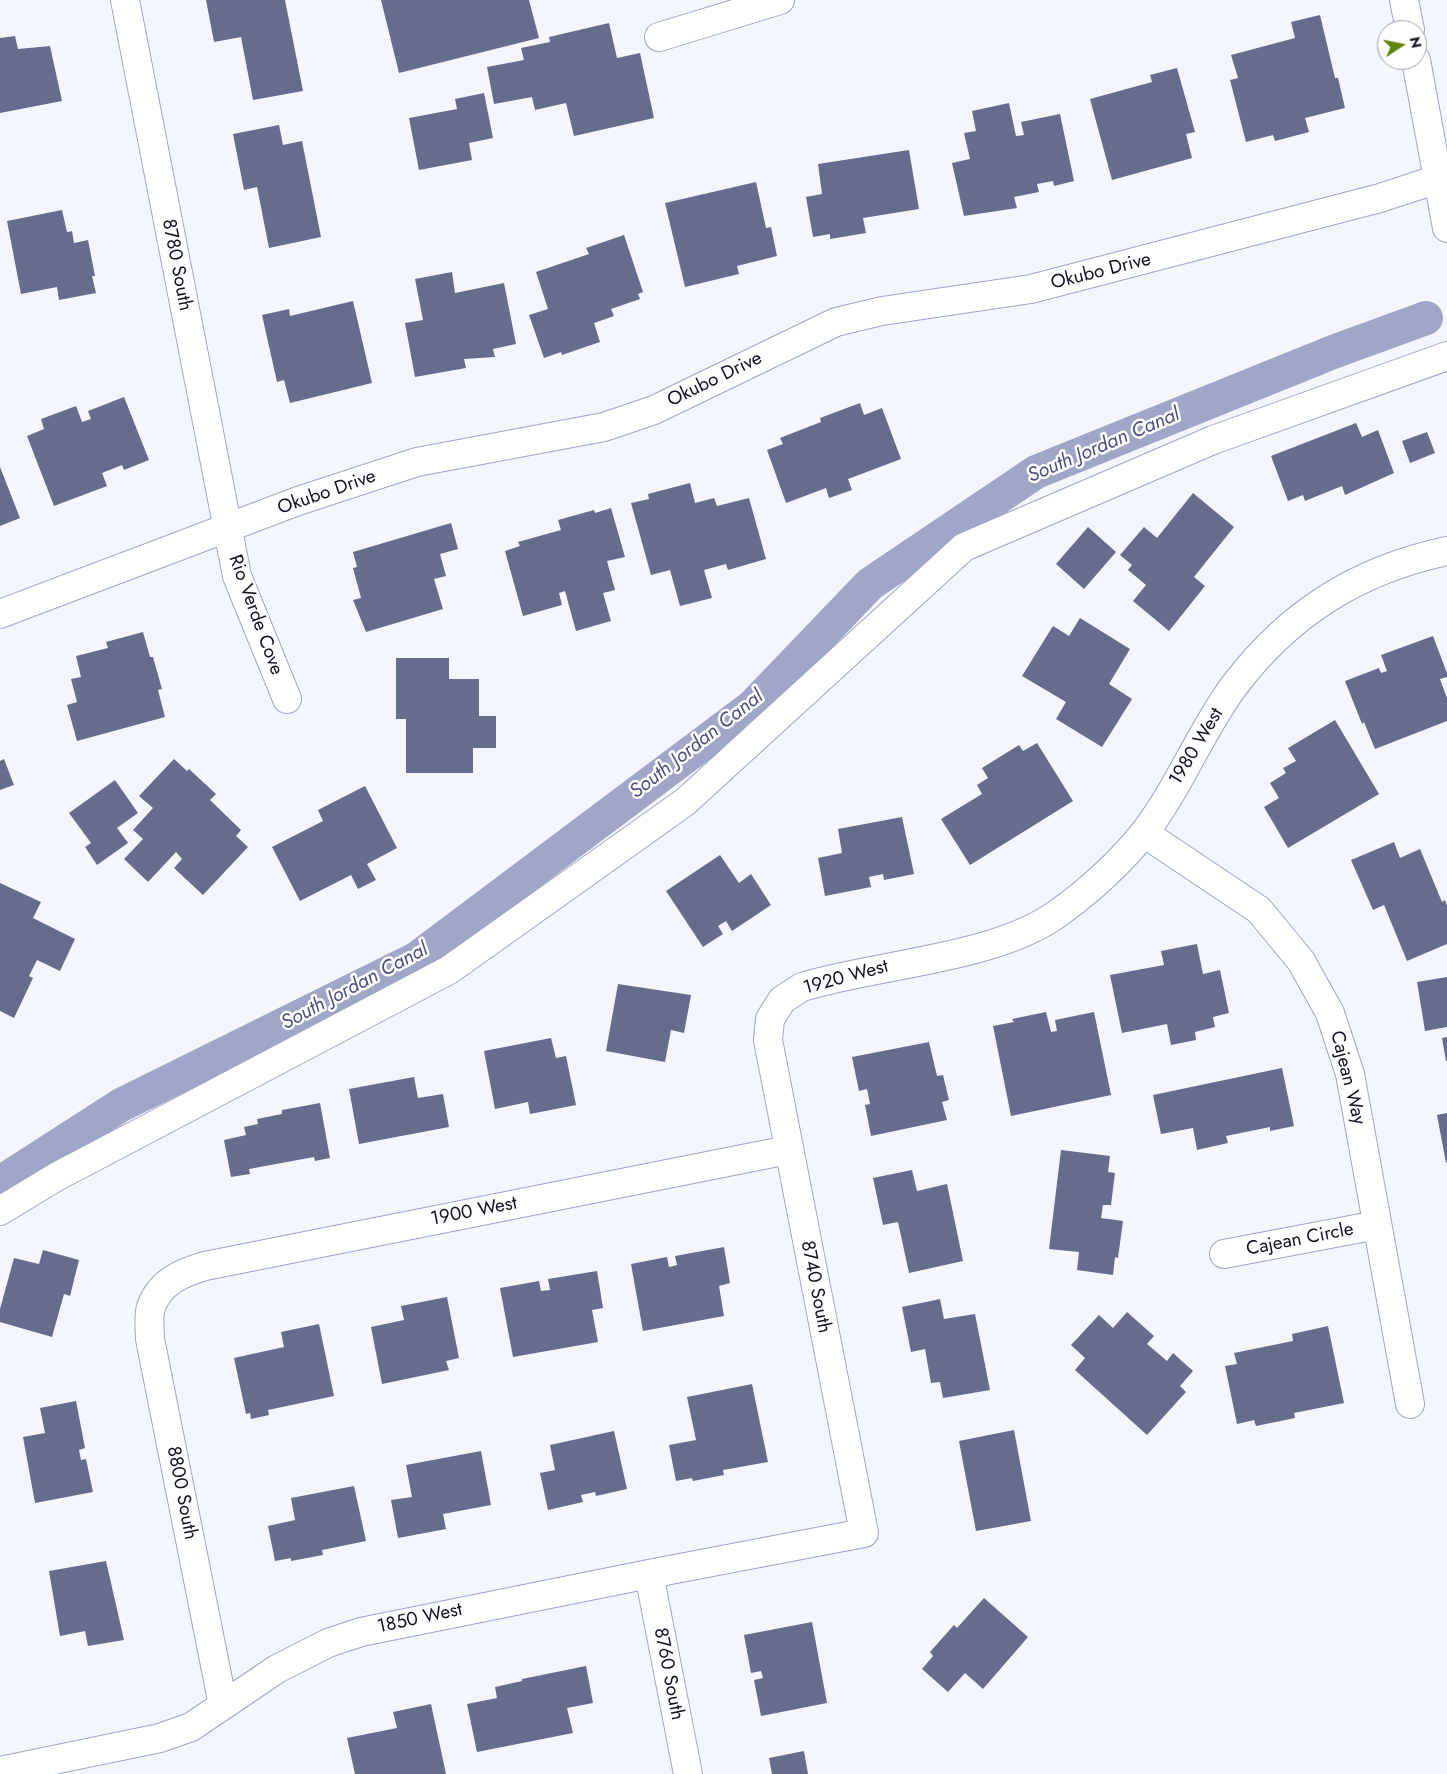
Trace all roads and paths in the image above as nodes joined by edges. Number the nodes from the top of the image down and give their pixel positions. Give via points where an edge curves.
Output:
1 (125, 0) edge
2 (780, 0) edge
3 (1404, 0) edge
4 (1408, 20) edge
5 (659, 37) dead end
6 (1418, 70) edge
7 (1438, 179) junction
8 (1447, 228) edge
9 (1447, 356) edge
10 (227, 529) junction
11 (1447, 551) edge
12 (0, 614) edge
13 (287, 699) dead end
14 (1144, 832) junction
15 (955, 952) joint
16 (768, 1040) joint
17 (788, 1150) junction
18 (0, 1211) edge
19 (1377, 1225) junction
20 (1224, 1254) dead end
21 (164, 1284) joint
22 (1410, 1404) dead end
23 (864, 1533) joint
24 (649, 1574) junction
25 (223, 1705) junction
26 (0, 1771) edge
27 (688, 1774) edge

1 - 10 street, 8780 South
2 - 5 street
3 - 4 street
6 - 7 street
7 - 8 street
7 - 10 street, Okubo Drive via 1380,198 1031,289 882,311 836,322 654,410 604,427 417,462 298,501
9 - 18 street via 1213,440 964,547 685,802 448,970 56,1177
10 - 12 street, Okubo Drive
10 - 13 street, Rio Verde Cove via 237,576
11 - 14 street, 1980 West via 1379,570 1330,596 1271,642 1233,687
14 - 15 street, 1980 West via 1100,881 1055,915 1009,939
14 - 19 street, Cajean Way via 1258,910 1301,962 1330,1013 1350,1074
15 - 16 street, 1920 West via 802,986 782,1000 770,1019
16 - 17 street, 8740 South
17 - 21 street, 1900 West via 204,1266 183,1272
17 - 23 street, 8740 South
19 - 20 street, Cajean Circle
19 - 22 street, Cajean Way
21 - 25 street, 8800 South via 151,1308 150,1339
23 - 24 street, 1850 West
24 - 25 street, 1850 West via 361,1632 328,1643 277,1669
24 - 27 street, 8760 South
25 - 26 street, 1850 West via 191,1726 160,1738

